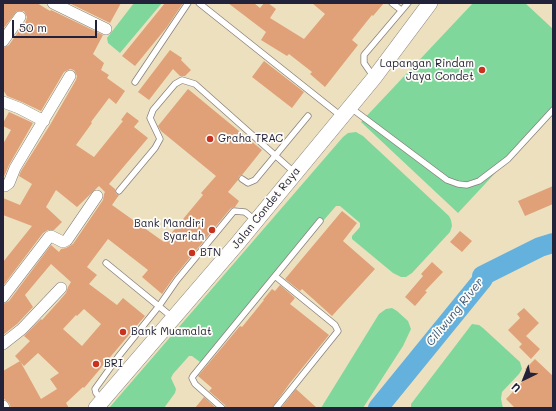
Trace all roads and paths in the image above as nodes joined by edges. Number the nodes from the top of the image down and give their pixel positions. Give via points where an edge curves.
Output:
1 (53, 3) edge
2 (188, 3) edge
3 (198, 3) edge
4 (392, 3) edge
5 (408, 3) edge
6 (430, 3) edge
7 (401, 10) junction
8 (20, 17) dead end
9 (106, 29) dead end
10 (3, 41) edge
11 (70, 76) dead end
12 (374, 78) junction
13 (134, 82) dead end
14 (3, 102) edge
15 (553, 110) edge
16 (345, 112) junction
17 (308, 116) dead end
18 (44, 120) junction
19 (276, 155) junction
20 (295, 173) junction
21 (242, 179) dead end
22 (4, 186) edge
23 (119, 191) dead end
24 (97, 196) dead end
25 (256, 221) junction
26 (320, 222) dead end
27 (106, 263) dead end
28 (276, 276) junction
29 (61, 288) dead end
30 (3, 297) edge
31 (159, 306) junction
32 (173, 317) junction
33 (3, 344) edge
34 (99, 404) edge
35 (222, 408) edge
36 (276, 408) edge

1 - 9 street
2 - 13 lane
3 - 16 lane
4 - 7 lane
5 - 7 lane
6 - 12 street, Jalan Condet Raya
7 - 12 lane via 364,55 364,63
8 - 10 street
11 - 18 street
12 - 16 street, Jalan Condet Raya
14 - 18 street
15 - 16 lane via 508,159 479,181 467,185 448,180
16 - 20 street, Jalan Condet Raya
17 - 19 lane
18 - 22 street via 15,168 9,183
19 - 20 lane
19 - 21 lane via 253,182 248,183
19 - 23 lane via 195,84 182,80 175,84 153,110 150,118 160,139 156,148
20 - 25 street, Jalan Condet Raya
24 - 30 street via 68,240 62,242 49,237
25 - 31 lane via 245,212 234,211
25 - 32 street, Jalan Condet Raya
26 - 28 lane
27 - 31 lane
28 - 35 lane via 192,378 195,384
28 - 36 lane via 335,325 338,331
29 - 33 street via 22,329
31 - 32 lane
31 - 34 lane via 95,389
32 - 34 street, Jalan Condet Raya

